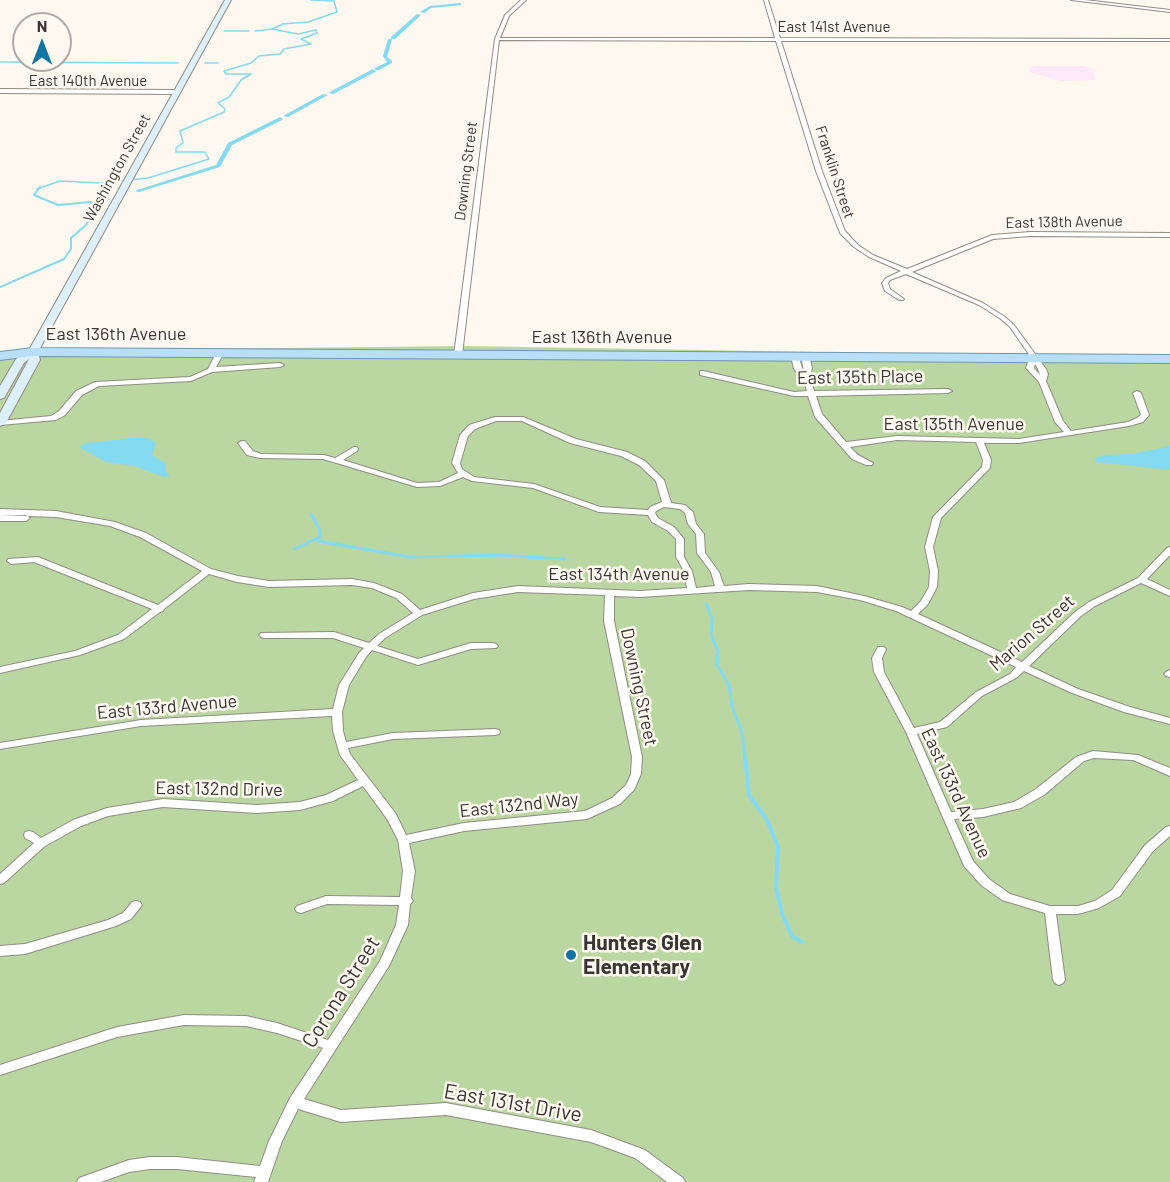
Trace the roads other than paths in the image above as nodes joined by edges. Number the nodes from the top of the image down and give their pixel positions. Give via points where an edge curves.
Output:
1 (228, 0) edge
2 (524, 0) edge
3 (766, 0) edge
4 (1073, 0) edge
5 (1170, 11) edge
6 (497, 39) junction
7 (779, 39) junction
8 (1170, 40) edge
9 (0, 92) edge
10 (176, 93) junction
11 (1170, 235) edge
12 (904, 271) junction
13 (901, 299) dead end
14 (0, 348) edge
15 (33, 352) junction
16 (220, 353) junction
17 (458, 355) junction
18 (0, 356) edge
19 (800, 356) junction
20 (1032, 358) junction
21 (1170, 359) edge
22 (280, 365) dead end
23 (211, 370) junction
24 (703, 373) dead end
25 (948, 391) dead end
26 (1137, 393) dead end
27 (809, 394) junction
28 (0, 396) edge
29 (0, 423) edge
30 (1069, 433) junction
31 (979, 439) junction
32 (242, 443) dead end
33 (844, 445) junction
34 (354, 449) dead end
35 (336, 461) junction
36 (870, 463) dead end
37 (463, 474) junction
38 (667, 504) junction
39 (0, 512) edge
40 (651, 513) junction
41 (67, 516) junction
42 (0, 519) edge
43 (1170, 550) edge
44 (11, 561) dead end
45 (208, 571) junction
46 (1141, 580) junction
47 (720, 590) junction
48 (692, 591) junction
49 (610, 592) junction
50 (1170, 593) edge
51 (160, 609) junction
52 (419, 613) junction
53 (913, 614) junction
54 (264, 635) dead end
55 (121, 637) junction
56 (129, 646) dead end
57 (493, 646) dead end
58 (370, 647) junction
59 (881, 649) dead end
60 (1022, 667) junction
61 (0, 670) edge
62 (338, 712) junction
63 (1170, 721) edge
64 (495, 732) dead end
65 (911, 732) junction
66 (0, 746) edge
67 (342, 746) junction
68 (1170, 772) edge
69 (364, 781) junction
70 (630, 787) joint
71 (948, 816) junction
72 (1170, 830) edge
73 (29, 834) dead end
74 (403, 840) junction
75 (41, 843) junction
76 (0, 880) edge
77 (407, 902) junction
78 (136, 905) dead end
79 (301, 909) dead end
80 (1050, 910) junction
81 (0, 951) edge
82 (1059, 980) dead end
83 (331, 1046) junction
84 (0, 1070) edge
85 (295, 1102) junction
86 (263, 1177) edge
87 (84, 1182) edge
88 (678, 1182) edge

1 - 10 main road, Washington Street
2 - 6 street, Downing Street via 507,16
3 - 7 street, Franklin Street
4 - 5 street
6 - 7 street, East 141st Avenue
6 - 17 street, Downing Street
7 - 8 street, East 141st Avenue
7 - 12 street, Franklin Street via 839,228 863,251
9 - 10 street, East 140th Avenue
10 - 15 main road, Washington Street
11 - 12 street, East 138th Avenue via 1002,236 979,241
12 - 13 street, East 138th Avenue via 885,283 887,290
12 - 20 street, Franklin Street via 997,314 1012,326
14 - 15 main road, East 136th Avenue
15 - 16 main road, East 136th Avenue
15 - 18 main road, East 136th Avenue
15 - 28 main road, Washington Street via 20,361
15 - 29 main road, Washington Street via 36,360
16 - 17 main road, East 136th Avenue
16 - 23 street
17 - 19 main road, East 136th Avenue
19 - 20 main road, East 136th Avenue
19 - 27 street via 798,369 806,377
20 - 21 main road, East 136th Avenue
20 - 30 street, Franklin Street via 1030,368 1042,381 1059,422
22 - 23 street
23 - 29 street via 186,380 98,384 83,390 53,418
24 - 27 street, East 135th Place via 778,392
25 - 27 street, East 135th Place
26 - 30 street, East 135th Avenue via 1146,413 1140,420
27 - 33 street via 818,415
30 - 31 street, East 135th Avenue via 1018,441
31 - 33 street, East 135th Avenue via 897,438
31 - 53 street via 986,468 937,517 929,546 933,587
32 - 35 street via 250,453 260,456 316,456
33 - 36 street via 855,457
34 - 35 street
35 - 37 street via 417,485 440,484
37 - 38 street via 456,463 468,430 489,420 523,419 563,438 624,454 642,463 660,480
37 - 40 street via 476,480 544,489 599,509
38 - 40 street via 657,506
38 - 47 street via 689,512 700,534 703,558 716,572
39 - 41 street
40 - 48 street via 680,539 680,557
41 - 42 street
41 - 45 street via 134,531
43 - 46 street, Marion Street
44 - 51 street via 35,559
45 - 51 street
45 - 52 street via 260,583 374,585 399,596
46 - 50 street
46 - 60 street, Marion Street via 1086,607
47 - 48 street, East 134th Avenue
47 - 53 street, East 134th Avenue via 817,590
48 - 49 street, East 134th Avenue
49 - 52 street, East 134th Avenue via 495,591
49 - 70 street, Downing Street via 609,621 637,757
51 - 55 street
52 - 58 street, Corona Street
53 - 60 street, East 134th Avenue
54 - 58 street via 320,634
55 - 56 street
55 - 61 street via 77,653
57 - 58 street via 471,646 418,662
58 - 62 street, Corona Street via 344,685
59 - 65 street, East 133rd Avenue via 877,658 879,672
60 - 63 street, East 134th Avenue via 1099,700
60 - 65 street, Marion Street via 979,694 943,725
62 - 66 street, East 133rd Avenue via 141,723
62 - 67 street, Corona Street
64 - 67 street via 393,736
65 - 71 street, East 133rd Avenue
67 - 69 street, Corona Street
68 - 71 street via 1134,757 1093,754 1080,759 1040,792 1017,805
69 - 74 street, Corona Street via 392,816
69 - 75 street, East 132nd Drive via 311,803 276,809 176,803 130,807 84,820
70 - 74 street, East 132nd Way via 609,806 578,817 464,827
71 - 80 street, East 133rd Avenue via 968,863 978,876 1006,897
72 - 80 street, East 133rd Avenue via 1149,848 1110,898 1078,910
73 - 75 street
74 - 77 street, Corona Street via 409,871
75 - 76 street, East 132nd Drive
77 - 79 street via 326,900
77 - 83 street, Corona Street via 390,954
78 - 81 street via 127,916 112,923 25,948
80 - 82 street
83 - 84 street via 246,1021 184,1020 117,1032
83 - 85 street, Corona Street
85 - 86 street, Corona Street
85 - 88 street, East 131st Drive via 326,1113 351,1116 446,1109 591,1136 640,1154
86 - 87 street via 177,1162 150,1163

